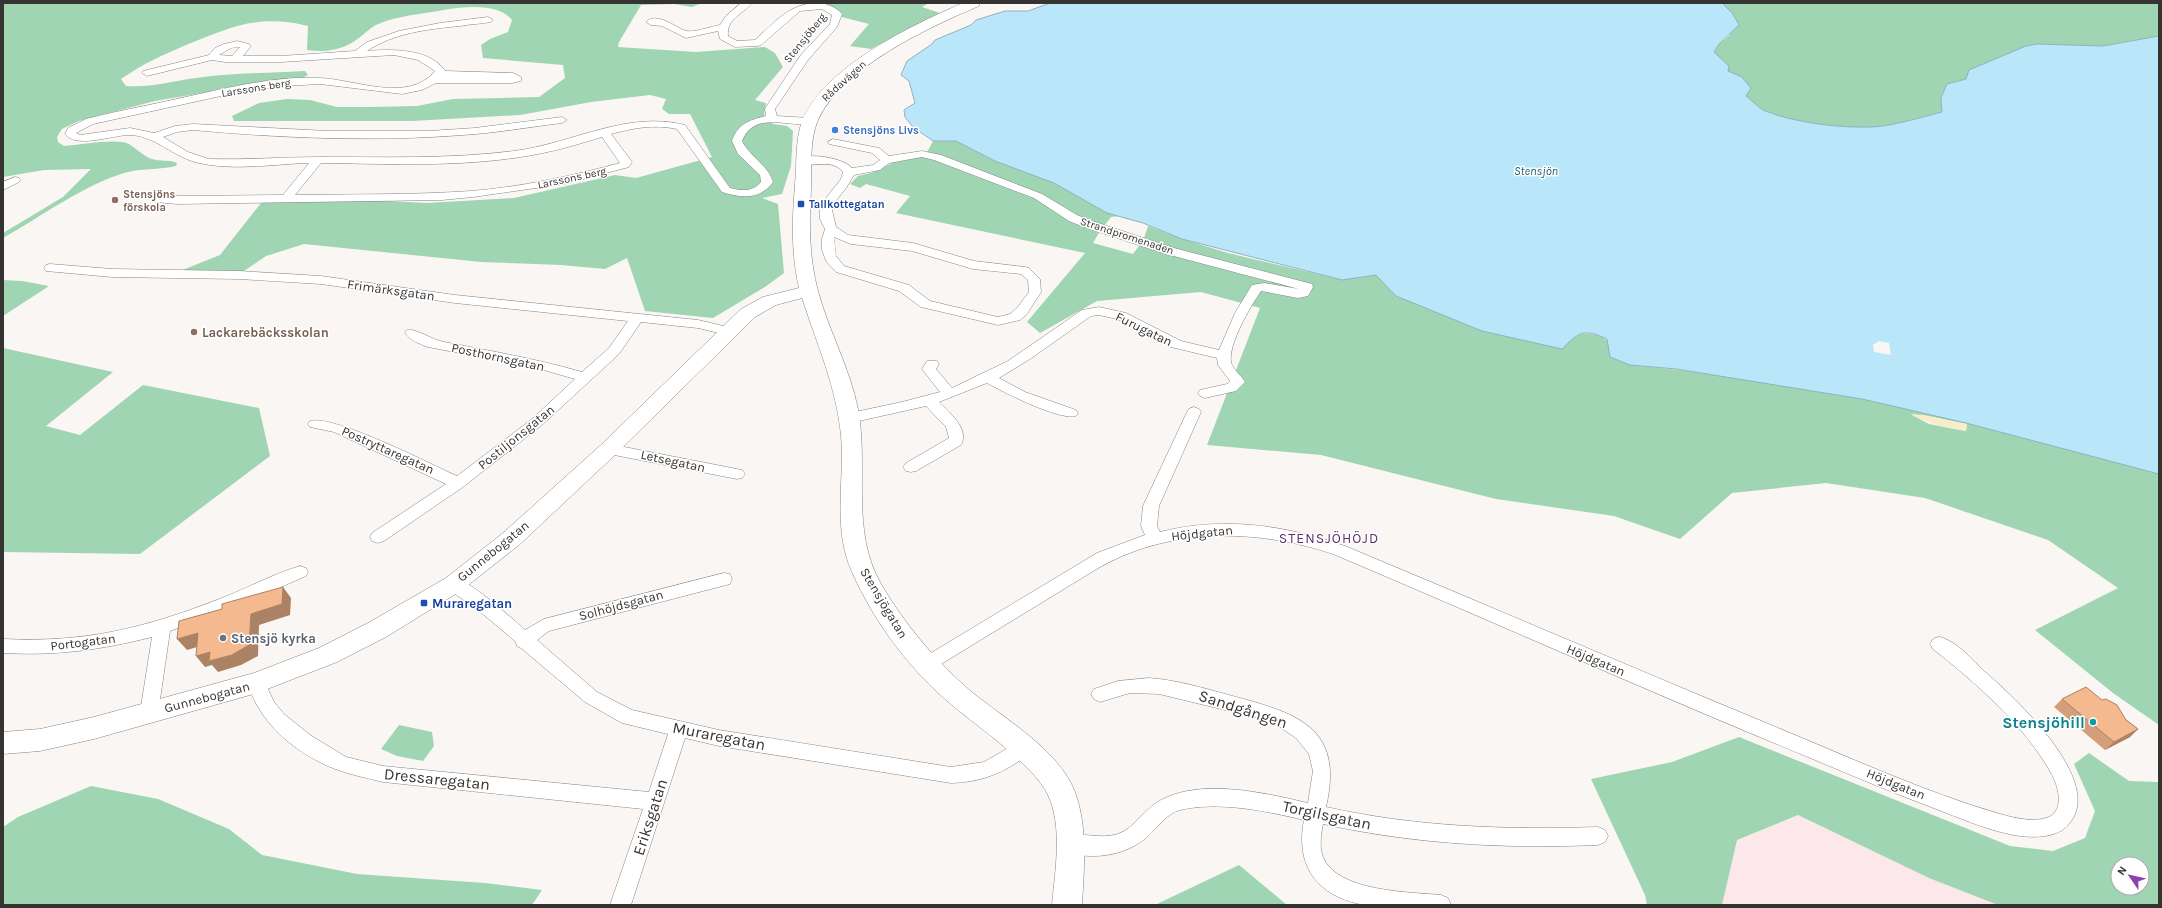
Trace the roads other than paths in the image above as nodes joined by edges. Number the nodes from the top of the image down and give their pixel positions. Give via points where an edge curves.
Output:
1 (747, 3) edge
2 (974, 3) edge
3 (488, 20) dead end
4 (651, 22) dead end
5 (723, 27) junction
6 (358, 54) junction
7 (212, 57) junction
8 (235, 59) junction
9 (148, 73) dead end
10 (437, 77) junction
11 (772, 119) junction
12 (562, 120) dead end
13 (810, 121) junction
14 (605, 134) junction
15 (152, 137) junction
16 (833, 142) dead end
17 (318, 160) junction
18 (803, 160) junction
19 (886, 160) junction
20 (849, 172) junction
21 (15, 180) dead end
22 (3, 187) edge
23 (288, 197) junction
24 (156, 198) dead end
25 (831, 229) junction
26 (50, 268) dead end
27 (809, 291) junction
28 (637, 318) junction
29 (731, 332) junction
30 (412, 333) dead end
31 (1224, 355) junction
32 (932, 364) dead end
33 (586, 378) junction
34 (988, 378) junction
35 (1205, 393) dead end
36 (950, 394) junction
37 (930, 401) junction
38 (1194, 412) dead end
39 (1071, 413) dead end
40 (850, 418) junction
41 (315, 424) dead end
42 (609, 449) junction
43 (911, 467) dead end
44 (737, 474) dead end
45 (458, 483) junction
46 (378, 537) dead end
47 (1155, 539) junction
48 (300, 572) dead end
49 (724, 579) dead end
50 (454, 584) junction
51 (162, 628) junction
52 (523, 641) junction
53 (1939, 644) dead end
54 (3, 646) edge
55 (927, 664) junction
56 (257, 683) junction
57 (1100, 694) dead end
58 (149, 713) junction
59 (681, 729) junction
60 (3, 744) edge
61 (1022, 748) junction
62 (654, 801) junction
63 (1314, 812) junction
64 (1598, 836) dead end
65 (1071, 844) junction
66 (620, 905) edge
67 (1067, 905) edge
68 (1441, 905) edge

1 - 5 street
2 - 13 street, Rådavägen via 917,31 864,62 821,102
3 - 6 street via 446,24 413,31 373,43
4 - 5 street via 664,23 686,35
5 - 11 street, Stensjöberg via 721,33 725,40 735,44 752,44 761,41 797,9 824,6 837,14 834,24 804,58 773,104 770,109
6 - 8 street, Larssons berg
6 - 10 street, Larssons berg via 407,54 440,69
7 - 8 street, Larssons berg
7 - 8 street, Larssons berg via 221,49 232,45 246,46
7 - 9 street, Larssons berg
10 - 10 street via 512,80 517,78 513,76
10 - 15 street, Larssons berg via 416,88 394,91 321,81 263,86 90,121 70,132 71,136 79,138 131,132
11 - 13 street, Larssons berg
11 - 14 street, Larssons berg via 753,123 738,135 737,141 742,152 765,174 768,182 761,189 748,194 726,190 680,127 666,123 649,123
12 - 15 street via 422,134 314,134 193,127 175,129
13 - 18 street, Rådavägen
14 - 17 street, Larssons berg via 544,150 472,160
14 - 23 street, Larssons berg via 626,162 625,165 564,180 473,194 442,196
15 - 17 street, Larssons berg via 190,158 208,162
16 - 19 street via 875,150
17 - 23 street
18 - 20 street via 832,161 845,166
18 - 27 street, Rådavägen via 800,239
19 - 20 street via 876,168
19 - 31 street, Strandpromenaden via 922,154 937,157 1038,196 1073,218 1088,224 1170,251 1307,287 1303,293 1298,294 1264,287 1257,288 1238,322
20 - 25 street via 828,203 827,222
21 - 22 street
23 - 24 street, Larssons berg via 177,200
25 - 25 street via 827,237 828,249 834,264 840,269 904,288 926,304 980,317 1006,320 1022,311 1035,292 1034,279 1025,270 973,265 913,247 851,240
26 - 28 street, Frimärksgatan via 112,273 239,275 321,280 455,299
27 - 29 street, Gunnebogatan via 784,296 760,305
27 - 40 street, Stensjögatan via 835,361
28 - 29 street, Frimärksgatan via 698,324
28 - 33 street, Postiljonsgatan via 614,351
29 - 42 street, Gunnebogatan
30 - 33 street, Posthornsgatan via 433,344 534,363
31 - 34 street, Furugatan via 1175,344 1115,313 1100,310 1087,313
31 - 35 street via 1224,364 1238,382 1231,388
32 - 36 street via 928,369
33 - 45 street, Postiljonsgatan via 537,422
34 - 36 street, Furugatan
34 - 39 street via 1020,395
36 - 37 street, Furugatan
37 - 40 street, Furugatan
37 - 43 street via 956,430 958,437 956,441
38 - 47 street via 1151,506 1149,526
40 - 55 street, Stensjögatan via 853,468 850,528 853,546 863,571 890,618
41 - 45 street, Postryttaregatan via 345,431
42 - 44 street, Letsegatan
42 - 50 street, Gunnebogatan via 511,539
45 - 46 street, Postiljonsgatan
47 - 53 street, Höjdgatan via 1226,528 1283,533 1308,539 1667,691 1945,804 2012,827 2038,828 2057,824 2065,817 2068,806 2064,778 2056,763 2005,704
47 - 55 street, Höjdgatan via 1117,551
48 - 51 street, Portogatan via 230,603
49 - 52 street, Solhöjdsgatan via 544,626
50 - 52 street, Muraregatan via 484,605
50 - 56 street, Gunnebogatan via 354,643
51 - 54 street, Portogatan via 67,647
51 - 58 street
52 - 59 street, Muraregatan via 591,697 608,707 628,717
55 - 61 street, Stensjögatan via 959,695
56 - 58 street, Gunnebogatan
56 - 62 street, Dressaregatan via 261,700 279,720 312,747 342,763 383,774
57 - 63 street, Sandgången via 1114,688 1136,686 1171,689 1262,712 1295,726 1315,747 1320,759 1322,774
58 - 60 street, Gunnebogatan via 40,740
59 - 61 street, Muraregatan via 719,738 951,775 990,770
59 - 62 street, Eriksgatan
61 - 65 street, Stensjögatan via 1048,772 1060,790 1069,823
62 - 66 street, Eriksgatan via 626,894
63 - 64 street, Torgilsgatan via 1410,831 1454,835 1545,839
63 - 65 street, Torgilsgatan via 1254,800 1176,802 1162,808 1121,843 1106,846
63 - 68 street, Sandgången via 1311,850 1314,862 1328,879 1355,894
65 - 67 street, Stensjögatan

